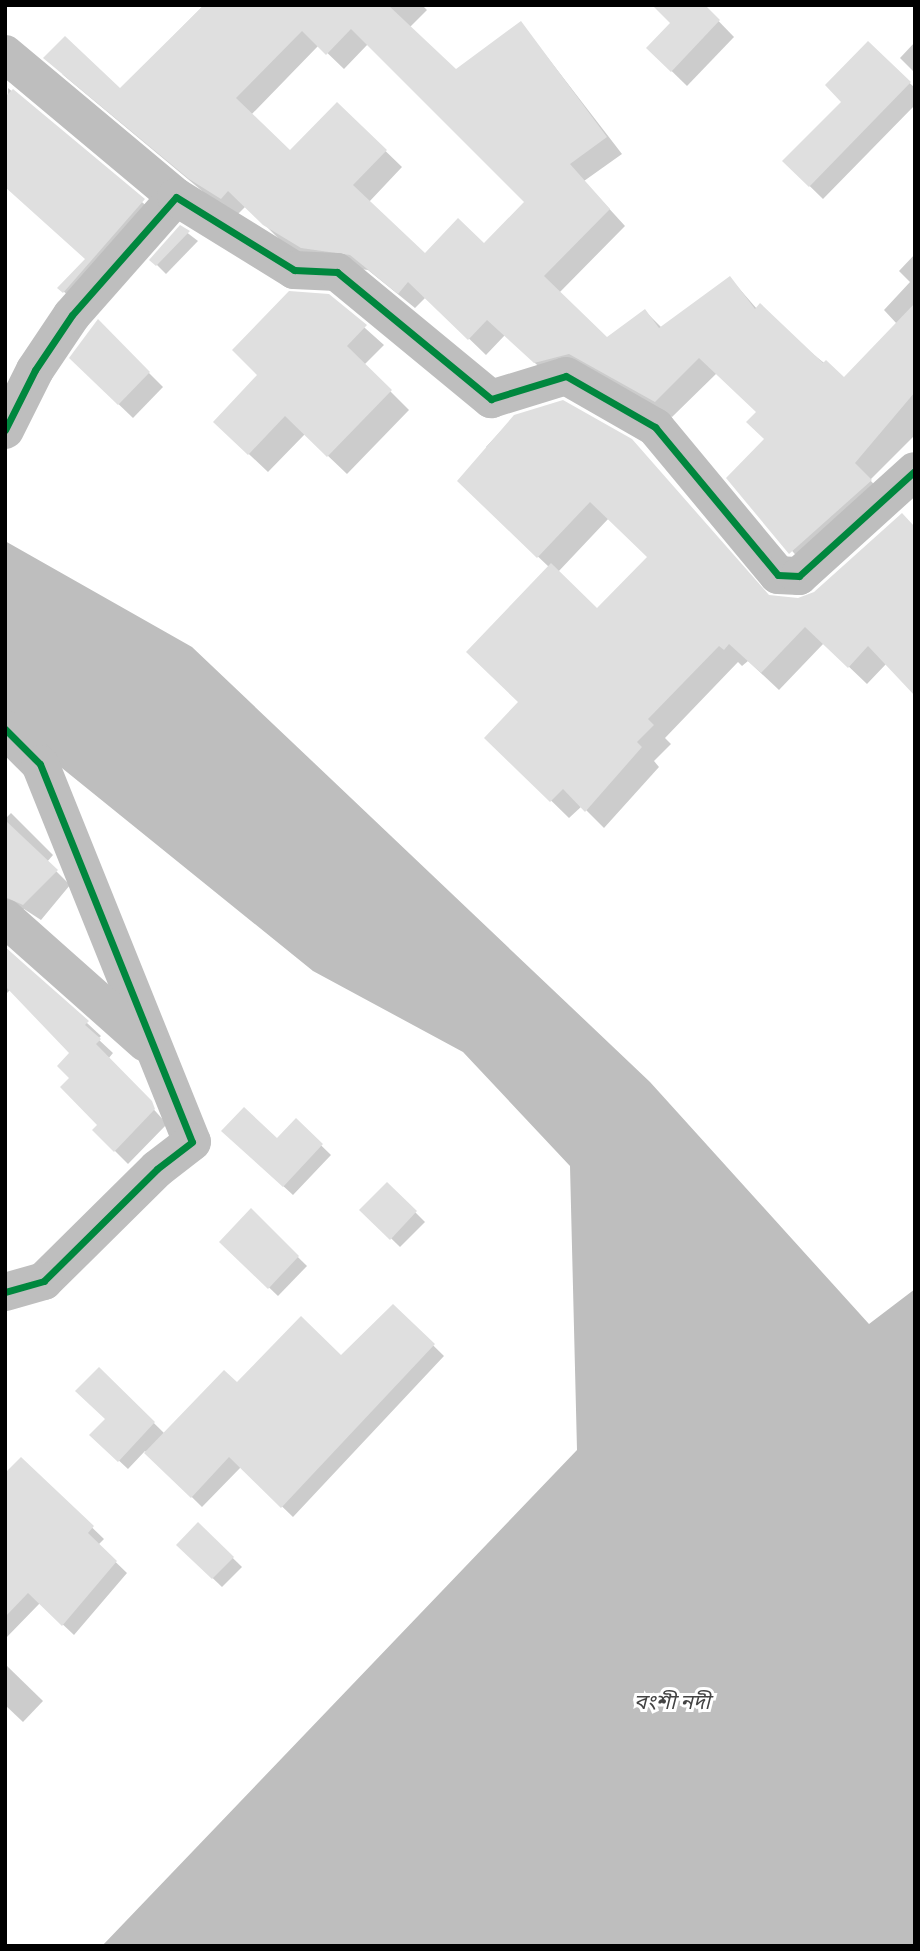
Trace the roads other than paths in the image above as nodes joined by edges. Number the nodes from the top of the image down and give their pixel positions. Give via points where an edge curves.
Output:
1 (5, 54) edge
2 (176, 197) junction
3 (5, 430) edge
4 (915, 471) edge
5 (5, 729) edge
6 (5, 918) edge
7 (150, 1047) junction
8 (5, 1292) edge

1 - 2 street
2 - 3 street via 72,315 35,370
2 - 4 street via 295,270 337,272 491,399 566,376 655,427 778,575 800,576
5 - 7 street via 40,764
6 - 7 street
7 - 8 street via 192,1142 157,1169 44,1282

